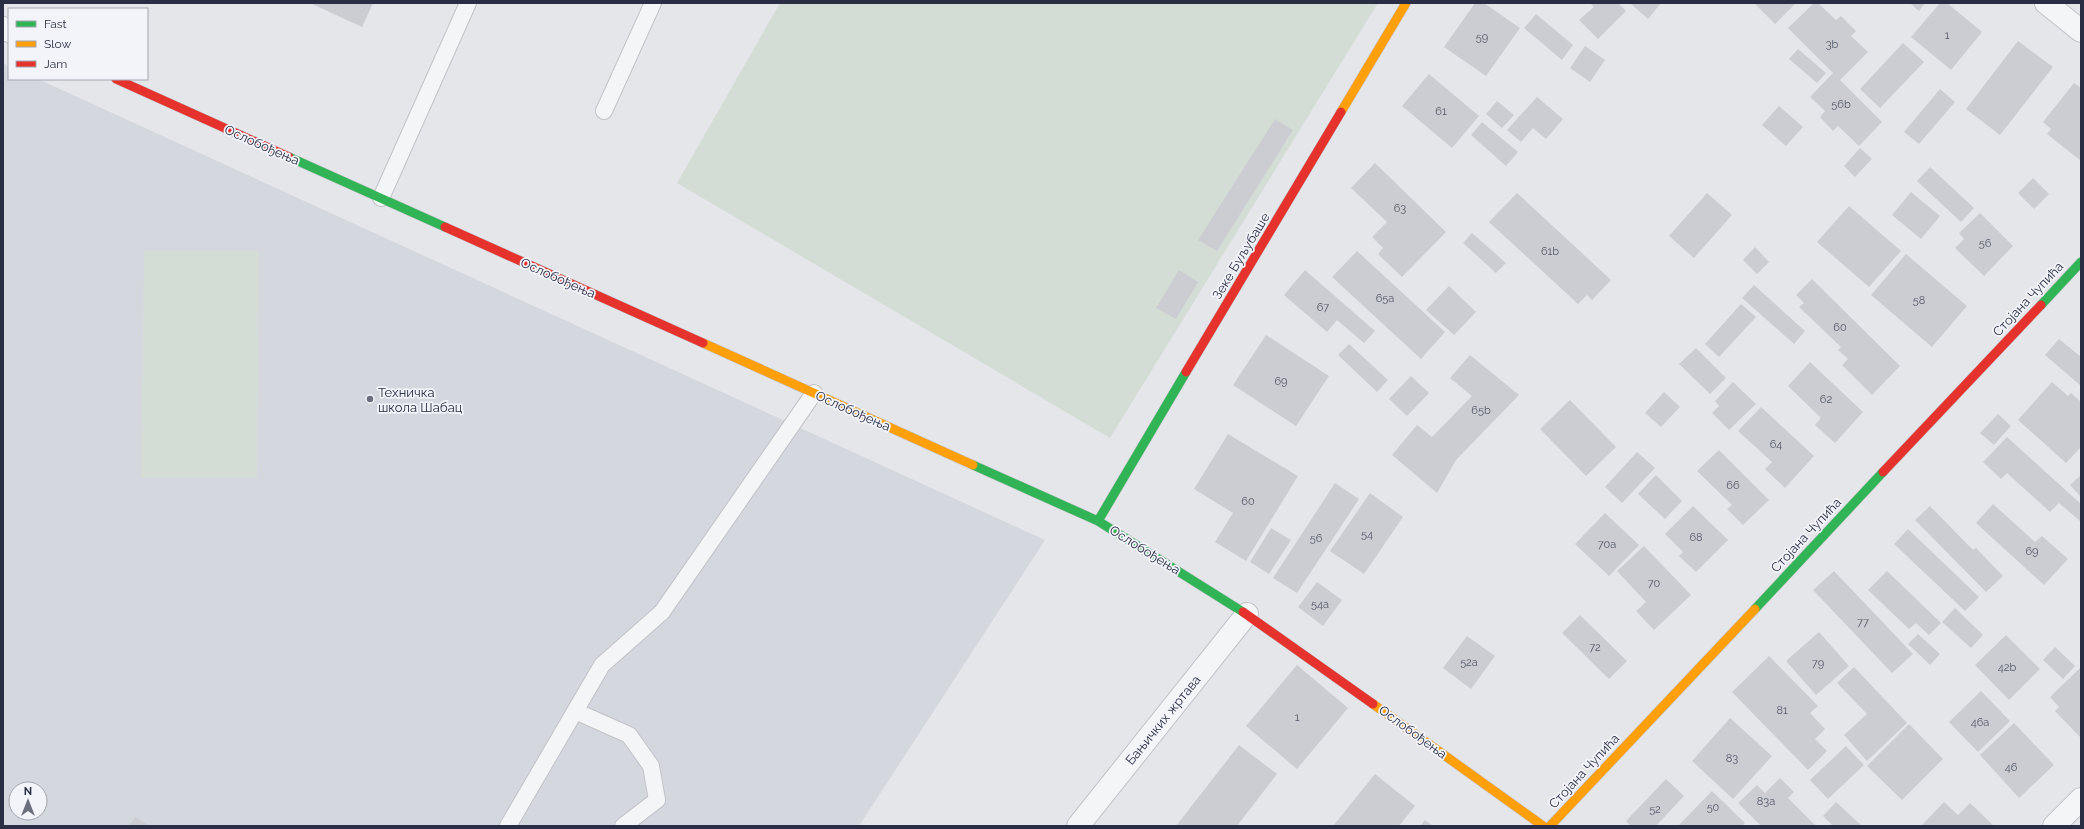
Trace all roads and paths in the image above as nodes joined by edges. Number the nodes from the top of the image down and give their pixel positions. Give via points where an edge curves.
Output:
1 (468, 3) edge
2 (654, 3) edge
3 (1406, 3) edge
4 (2046, 3) edge
5 (2081, 31) edge
6 (118, 80) edge
7 (604, 111) dead end
8 (381, 198) junction
9 (2081, 262) edge
10 (814, 393) junction
11 (1098, 521) junction
12 (1247, 614) junction
13 (575, 711) junction
14 (2081, 799) edge
15 (508, 826) edge
16 (623, 826) edge
17 (1078, 826) edge
18 (1543, 826) edge
19 (1550, 826) edge
20 (2054, 826) edge

1 - 8 lane
2 - 7 lane
3 - 11 street, Зеке Буљубаше
4 - 5 street
6 - 8 street, Ослобођења
8 - 10 street, Ослобођења
9 - 19 street, Стојана Чупића
10 - 11 street, Ослобођења
10 - 13 lane via 662,612 602,665
11 - 12 street, Ослобођења
12 - 17 street, Бањичких жртава
12 - 18 street, Ослобођења
13 - 15 lane
13 - 16 lane via 629,736 651,766 657,800
14 - 20 street

